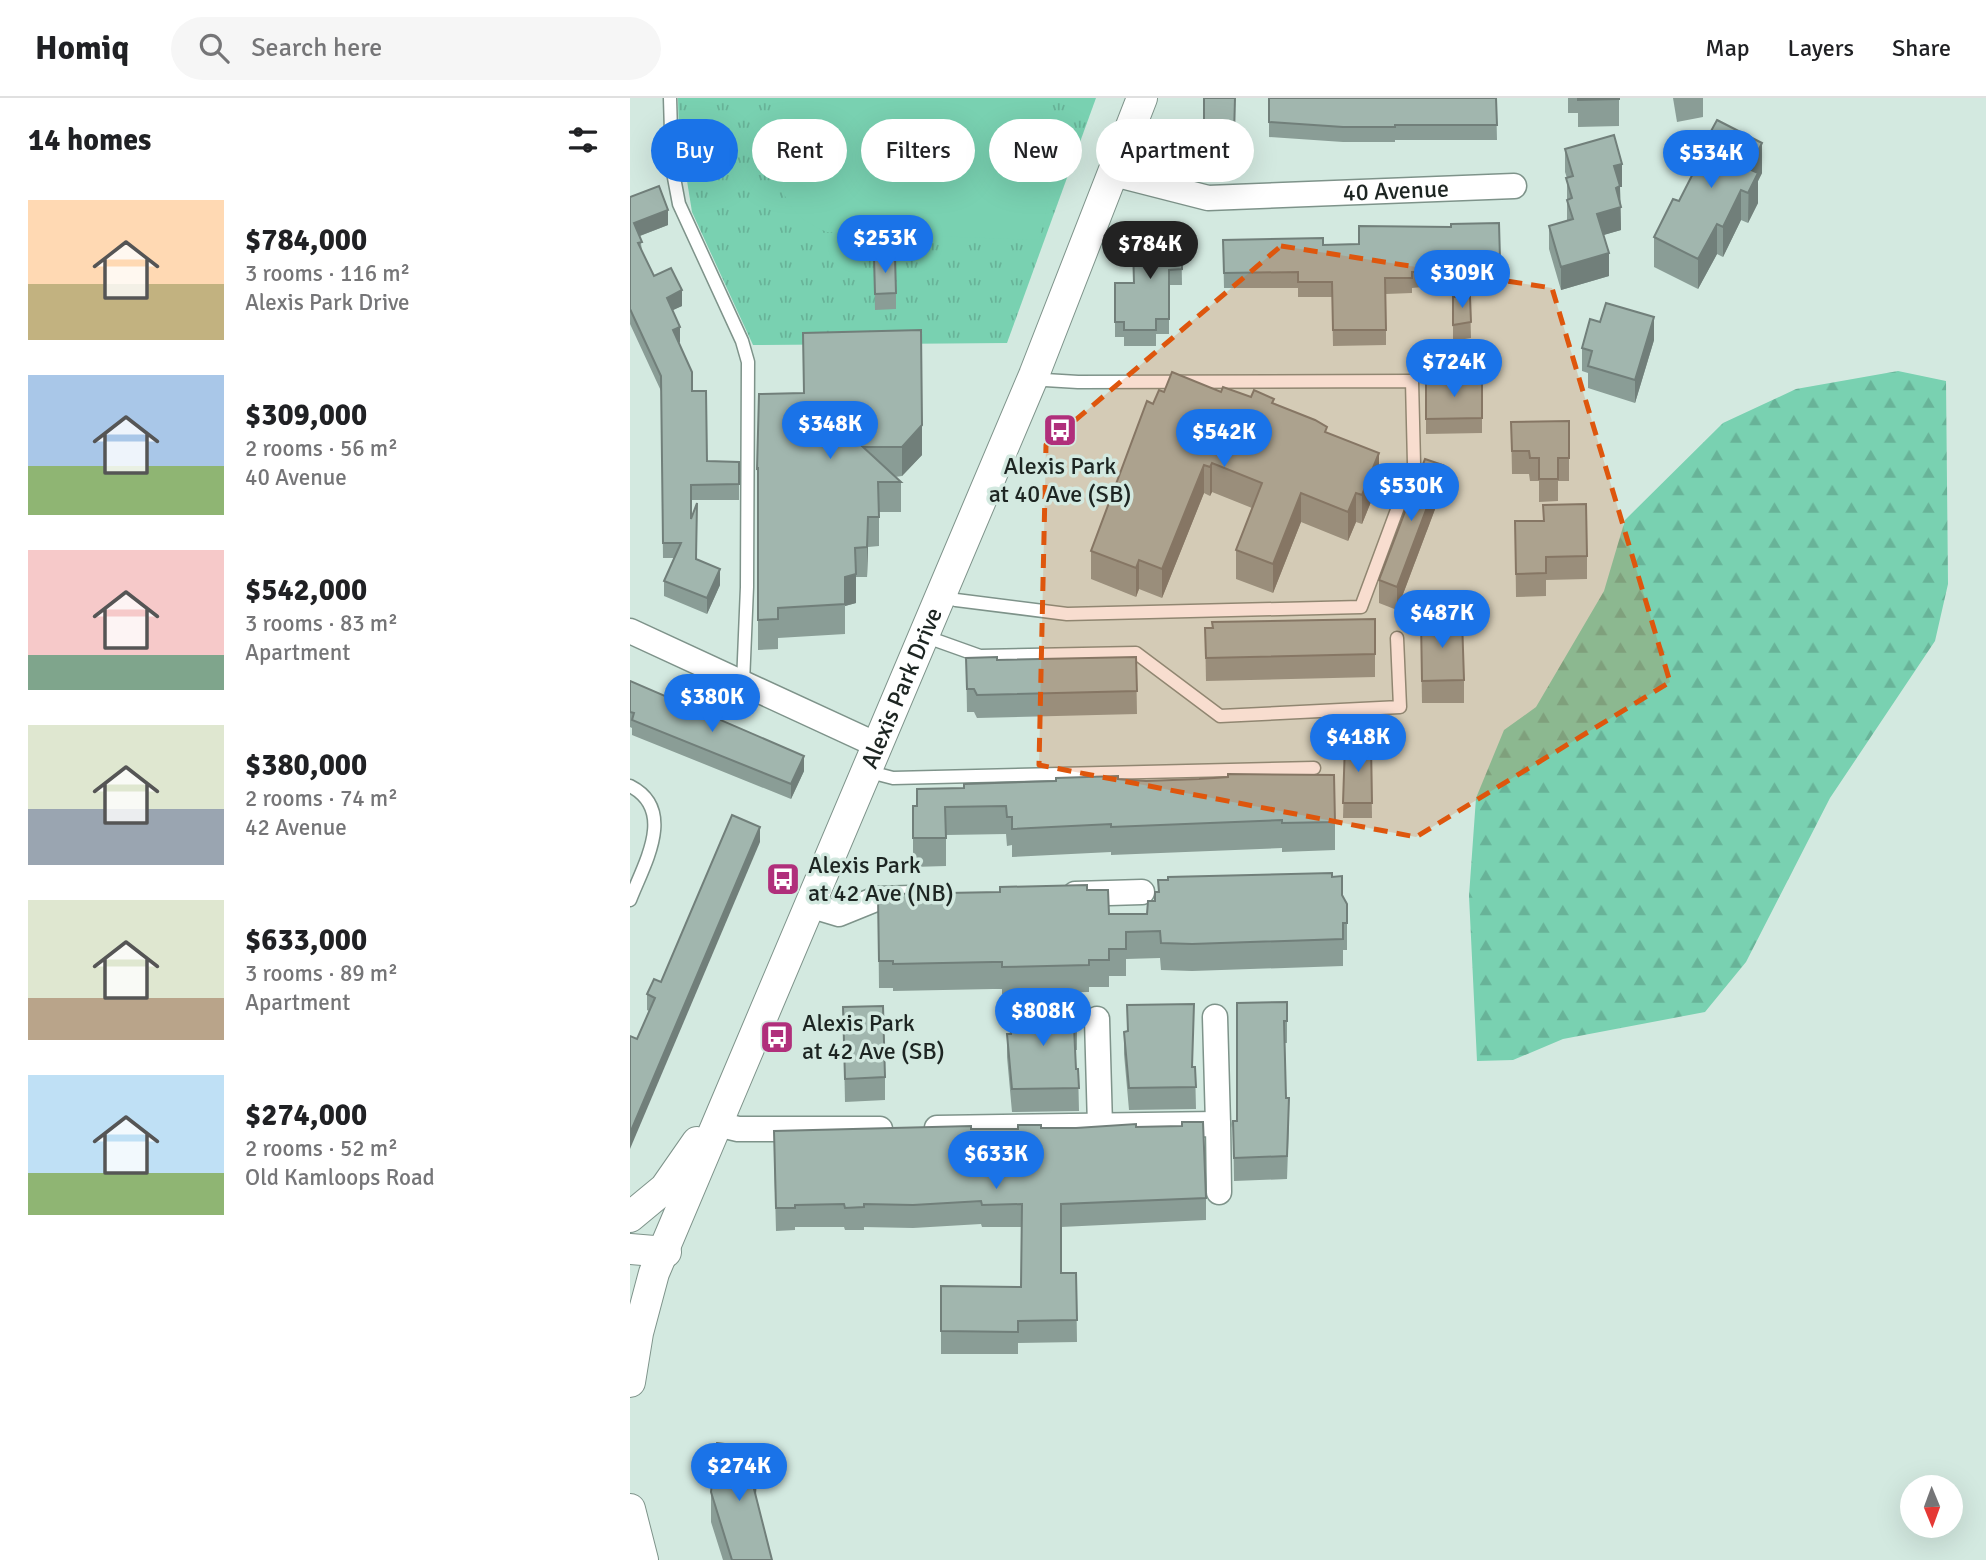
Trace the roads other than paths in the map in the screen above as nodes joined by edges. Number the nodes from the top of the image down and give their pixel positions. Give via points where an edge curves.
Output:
1 (670, 98) edge
2 (1142, 98) edge
3 (1134, 119) edge
4 (1111, 182) edge
5 (1145, 182) edge
6 (1514, 186) dead end
7 (1034, 375) junction
8 (941, 594) junction
9 (630, 631) edge
10 (923, 636) junction
11 (1397, 638) dead end
12 (743, 682) junction
13 (871, 758) junction
14 (1314, 768) dead end
15 (630, 786) edge
16 (1142, 892) dead end
17 (1058, 894) edge
18 (932, 897) edge
19 (630, 900) edge
20 (809, 905) junction
21 (1215, 1017) dead end
22 (1097, 1020) dead end
23 (722, 1112) junction
24 (1218, 1124) junction
25 (1100, 1126) junction
26 (1219, 1192) dead end
27 (630, 1217) edge
28 (630, 1249) edge
29 (650, 1267) edge
30 (630, 1382) edge
31 (630, 1509) edge
32 (643, 1560) edge

1 - 12 lane via 672,167 679,204 748,362
2 - 3 street, Alexis Park Drive
4 - 7 street, Alexis Park Drive
5 - 6 street, 40 Avenue via 1208,198
7 - 8 street, Alexis Park Drive
7 - 8 lane via 1077,382 1412,382 1414,464 1361,607 1068,614 956,600
8 - 10 street, Alexis Park Drive
9 - 12 street
10 - 11 lane via 980,656 1136,653 1220,716 1400,707
10 - 13 street, Alexis Park Drive
12 - 13 street
13 - 14 lane via 893,778
13 - 20 street, Alexis Park Drive
15 - 19 lane via 652,804 655,835
16 - 17 street
18 - 20 street via 876,898 839,914
20 - 23 street, Alexis Park Drive
21 - 24 street
22 - 25 street
23 - 25 street via 738,1129
23 - 27 street via 665,1188
23 - 29 street, Alexis Park Drive
24 - 25 street
24 - 26 street
28 - 29 street
29 - 30 street, Alexis Park Drive
31 - 32 street

